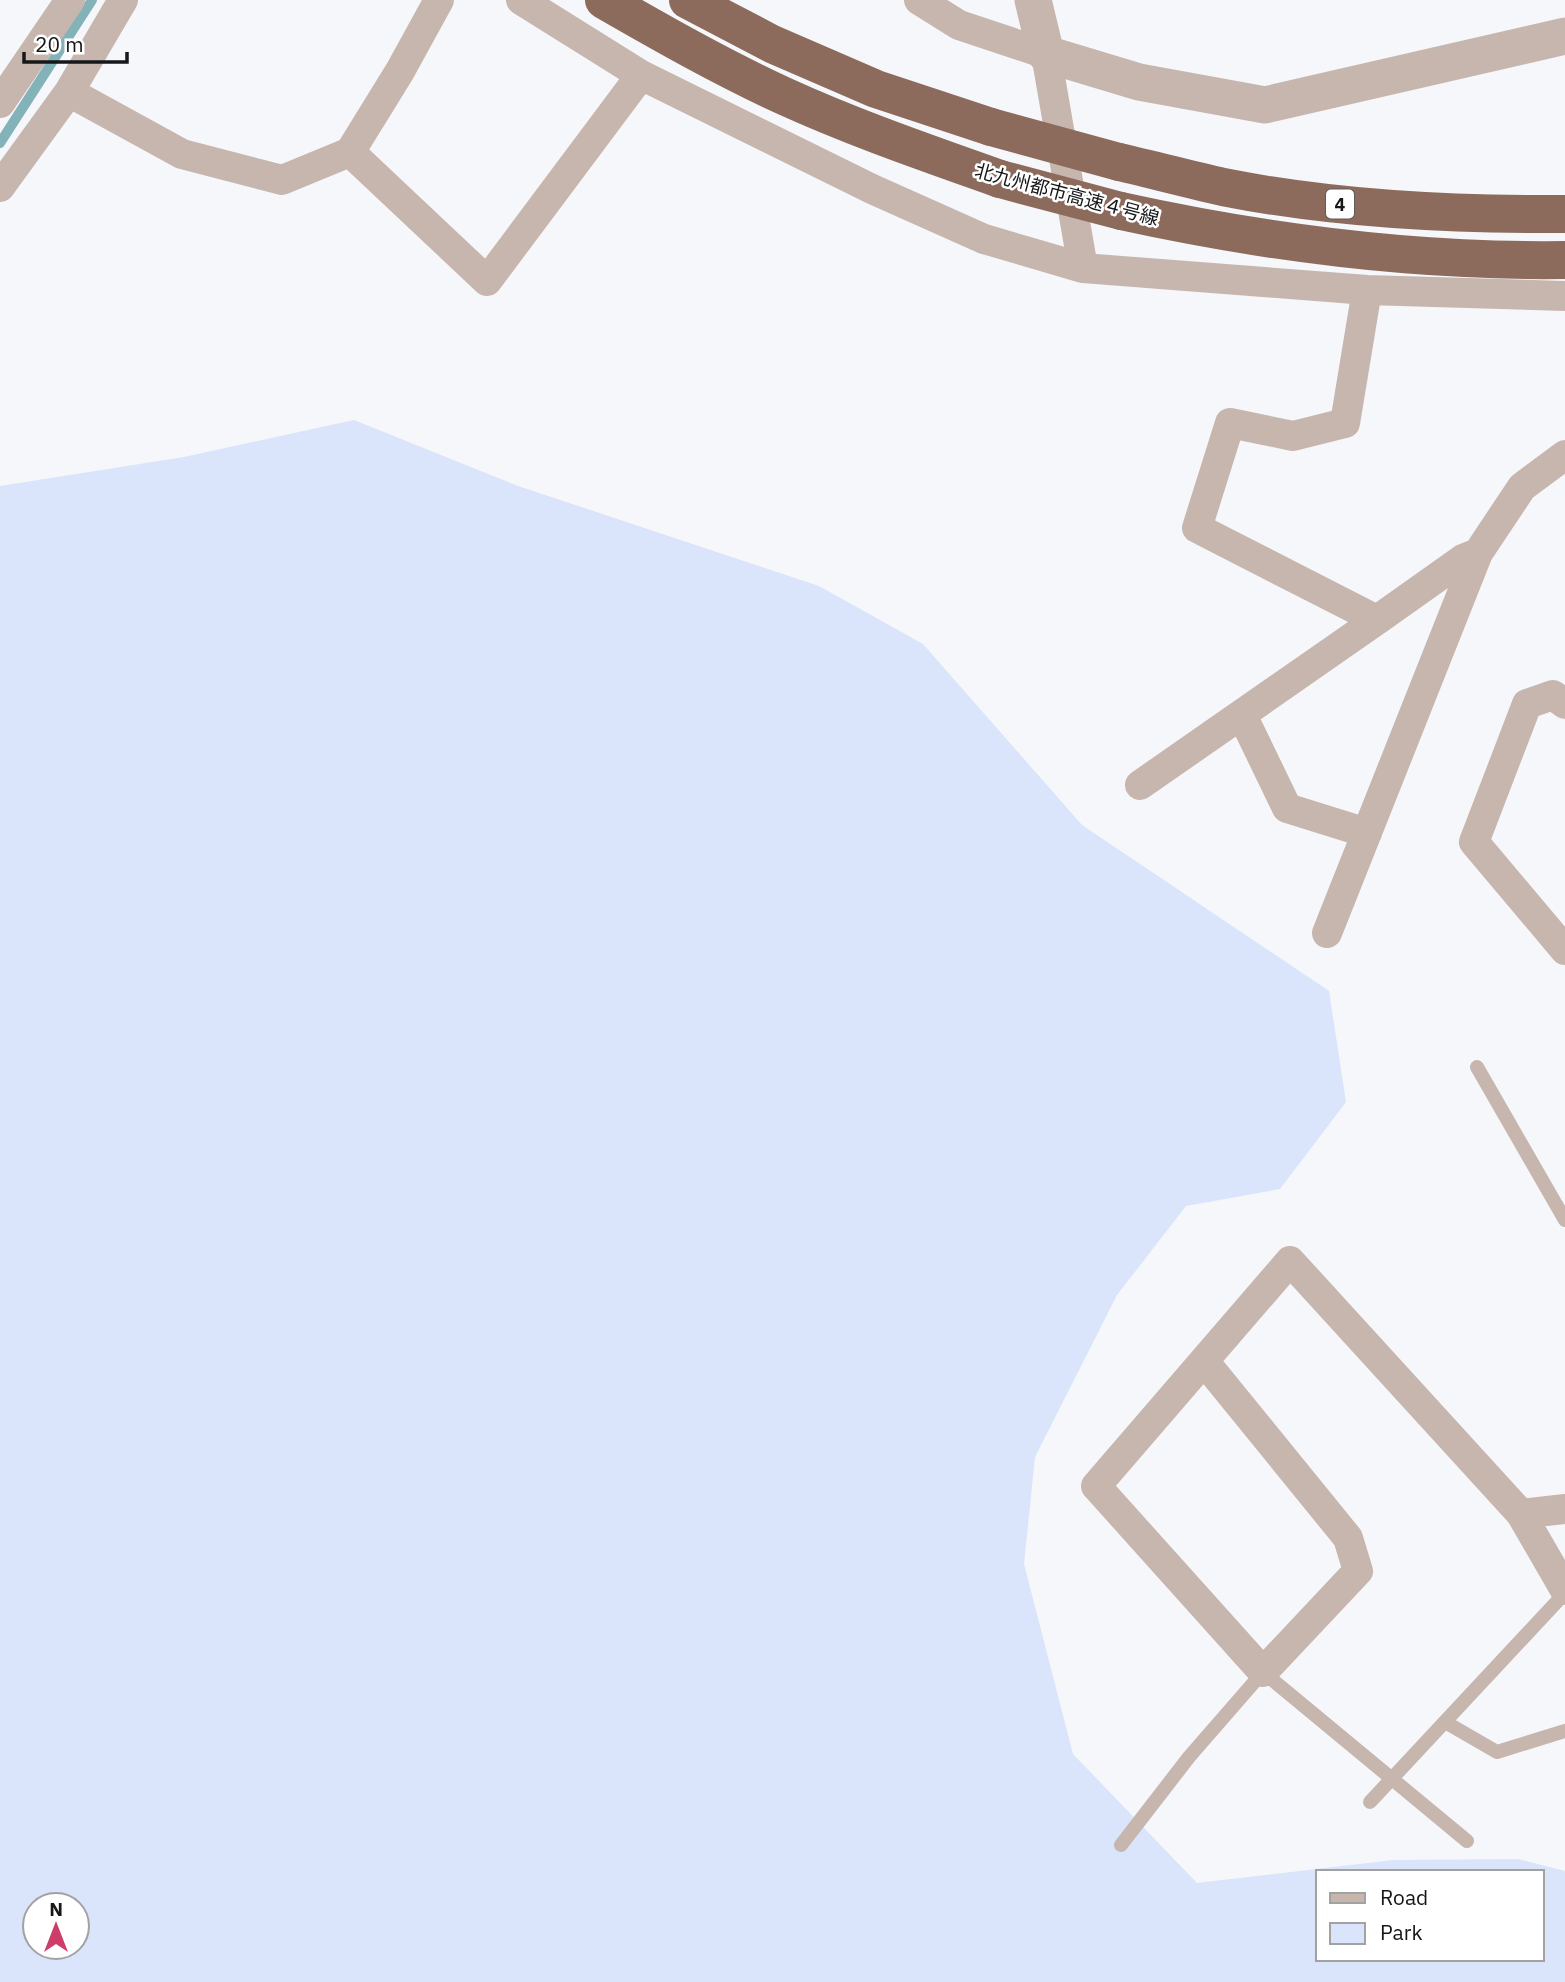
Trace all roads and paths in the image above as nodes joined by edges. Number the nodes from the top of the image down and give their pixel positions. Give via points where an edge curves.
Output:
1 (70, 0) edge
2 (123, 0) edge
3 (439, 0) edge
4 (521, 0) edge
5 (604, 0) edge
6 (688, 0) edge
7 (919, 0) edge
8 (1032, 0) edge
9 (1565, 36) edge
10 (1046, 54) junction
11 (641, 75) junction
12 (69, 92) junction
13 (0, 103) edge
14 (350, 152) junction
15 (0, 187) edge
16 (1565, 214) edge
17 (1565, 260) edge
18 (1083, 268) junction
19 (1367, 290) junction
20 (1565, 296) edge
21 (1565, 455) edge
22 (1478, 553) junction
23 (1377, 620) junction
24 (1565, 704) edge
25 (1242, 715) junction
26 (1140, 785) dead end
27 (1367, 832) junction
28 (1327, 933) dead end
29 (1565, 950) edge
30 (1478, 1068) dead end
31 (1565, 1220) edge
32 (1204, 1361) junction
33 (1565, 1509) edge
34 (1521, 1514) junction
35 (1565, 1592) edge
36 (1263, 1672) junction
37 (1445, 1722) junction
38 (1565, 1731) edge
39 (1393, 1779) junction
40 (1370, 1802) dead end
41 (1468, 1842) dead end
42 (1121, 1845) dead end

1 - 13 street
2 - 12 street
3 - 14 street
4 - 11 street
5 - 17 highway, 北九州都市高速４号線 / 4, bridge via 784,96 891,140 1000,178 1121,211 1306,245 1414,256
6 - 16 highway, 4, bridge via 772,44 876,89 1119,162 1225,187 1334,203
7 - 10 street via 959,25
8 - 10 street
9 - 10 street via 1265,105 1139,82
10 - 18 street
11 - 14 street via 487,281
11 - 18 street via 984,239
12 - 14 street via 181,154 282,180
12 - 15 street
18 - 19 street
19 - 20 street
19 - 23 street via 1345,423 1293,436 1230,423 1197,528
21 - 22 street via 1522,487
22 - 23 street
22 - 27 street
23 - 25 street
24 - 29 street via 1553,695 1527,704 1474,842
25 - 26 street
25 - 27 street via 1287,808
27 - 28 street
30 - 31 lane
32 - 34 street via 1290,1261
32 - 36 street via 1348,1538 1358,1571
32 - 36 street via 1096,1486
33 - 34 street
34 - 35 street
35 - 37 lane
36 - 39 lane
36 - 42 lane
37 - 38 lane via 1497,1752
37 - 39 lane
39 - 40 lane
39 - 41 lane

